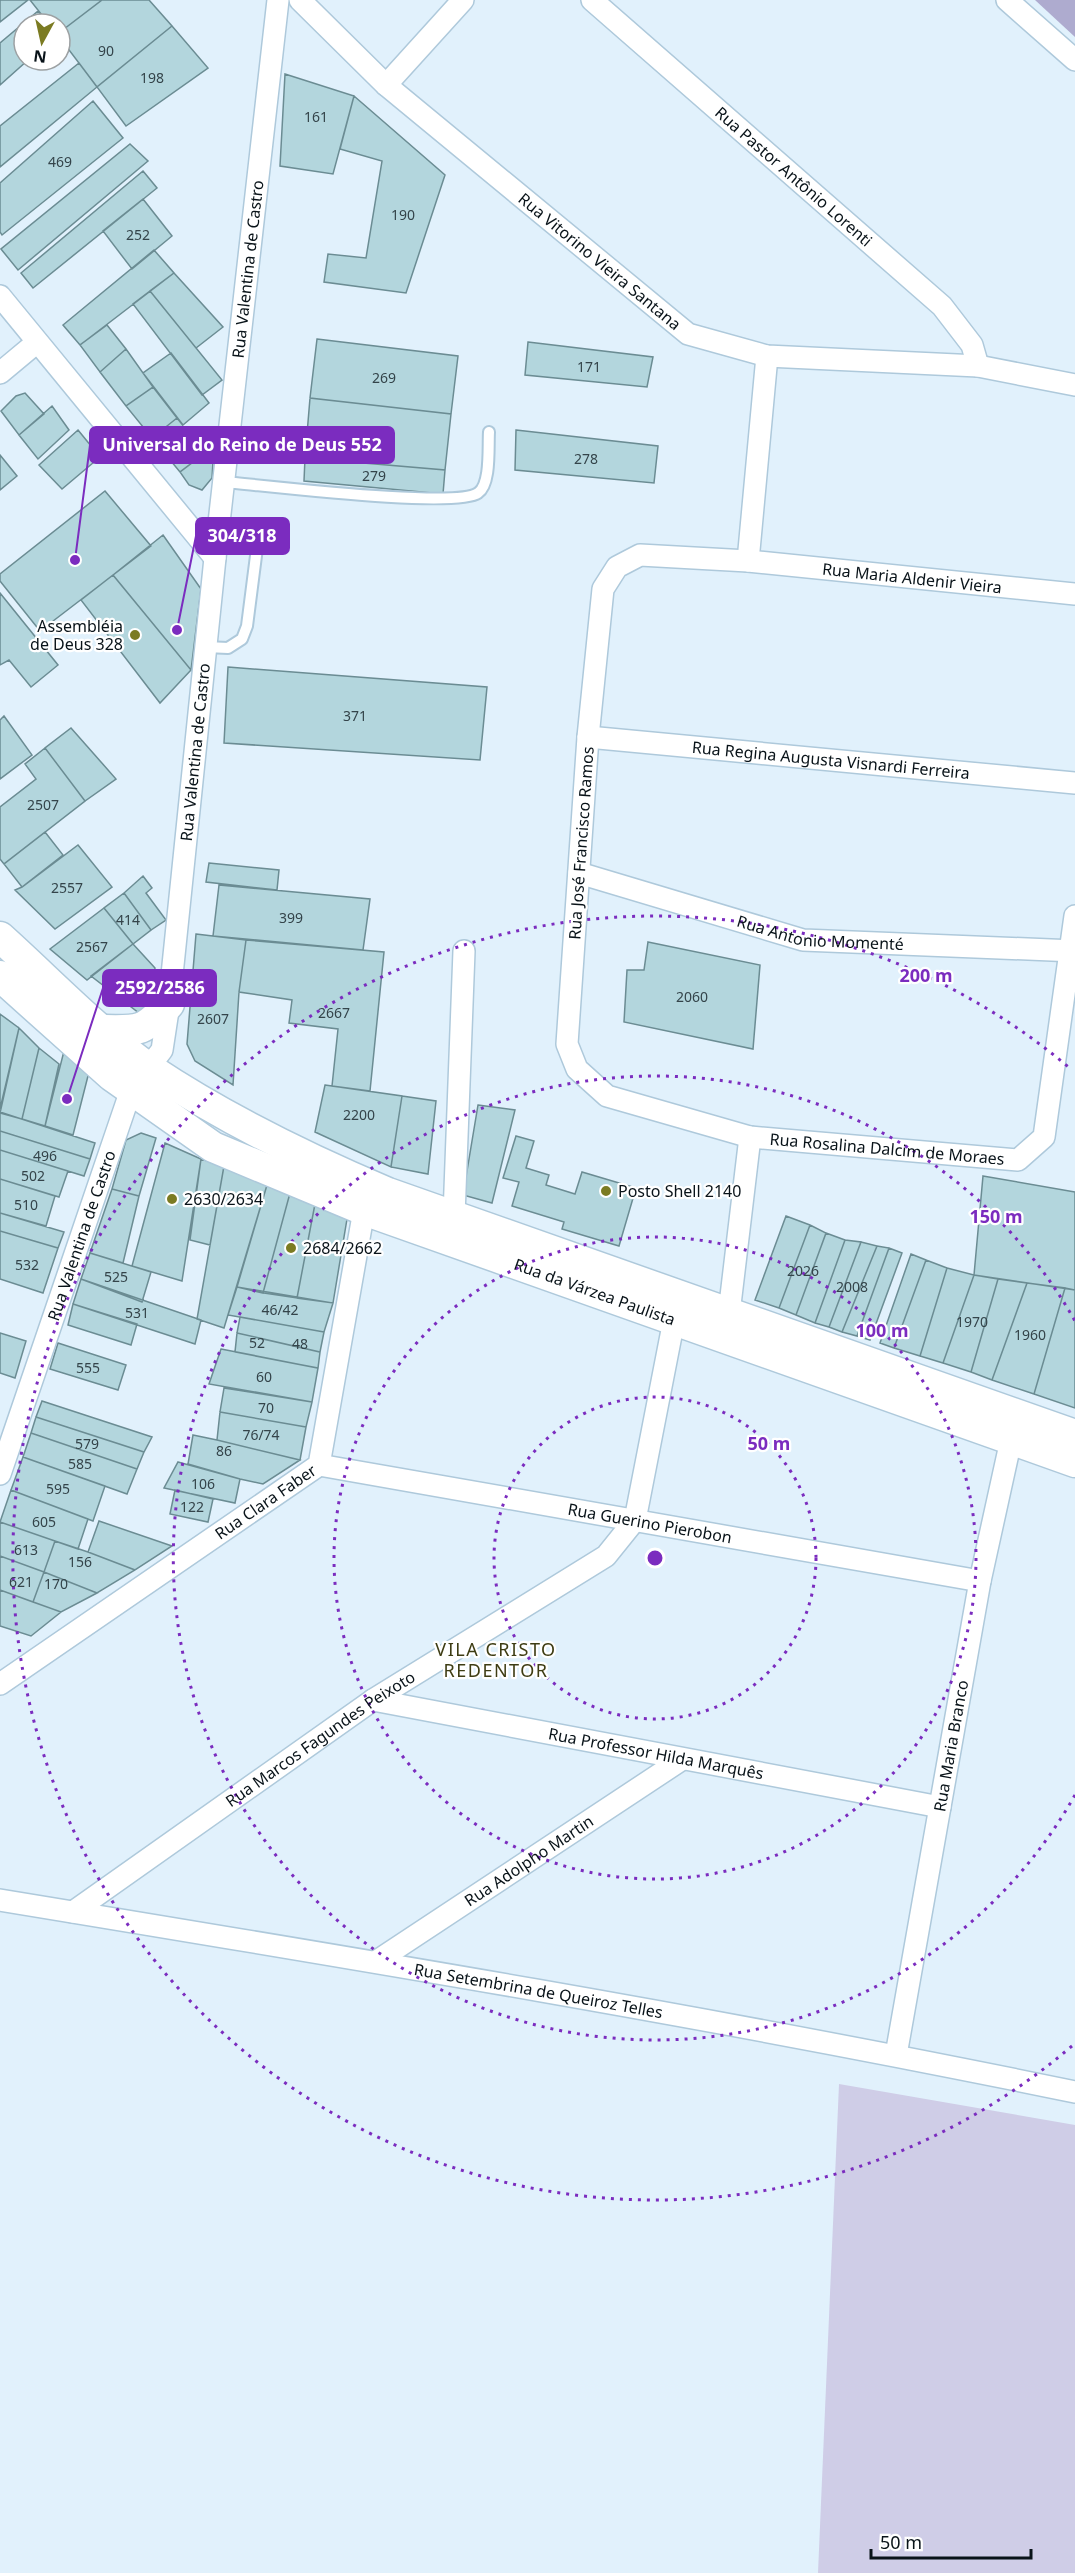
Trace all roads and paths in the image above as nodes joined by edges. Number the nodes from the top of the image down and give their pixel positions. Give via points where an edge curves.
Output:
1 (278, 0) edge
2 (300, 0) edge
3 (464, 0) edge
4 (592, 0) edge
5 (1006, 0) edge
6 (1075, 60) edge
7 (386, 85) junction
8 (0, 296) edge
9 (36, 343) junction
10 (766, 356) junction
11 (978, 366) junction
12 (0, 373) edge
13 (1075, 385) edge
14 (489, 432) dead end
15 (224, 482) junction
16 (257, 548) dead end
17 (215, 558) junction
18 (748, 561) junction
19 (1075, 594) edge
20 (206, 647) junction
21 (588, 737) junction
22 (1075, 783) edge
23 (579, 873) junction
24 (1075, 916) edge
25 (0, 937) edge
26 (464, 951) dead end
27 (1072, 960) edge
28 (0, 976) edge
29 (169, 1004) junction
30 (102, 1030) junction
31 (140, 1079) junction
32 (750, 1137) junction
33 (364, 1210) junction
34 (454, 1216) junction
35 (729, 1314) junction
36 (674, 1320) junction
37 (1075, 1435) edge
38 (1011, 1440) junction
39 (1075, 1462) edge
40 (319, 1465) junction
41 (0, 1474) edge
42 (635, 1520) junction
43 (980, 1581) junction
44 (0, 1684) edge
45 (373, 1700) junction
46 (681, 1760) junction
47 (940, 1807) junction
48 (0, 1900) edge
49 (73, 1912) junction
50 (377, 1961) junction
51 (896, 2055) junction
52 (1075, 2092) edge

1 - 15 street, Rua Valentina de Castro
2 - 7 street, Rua Vitorino Vieira Santana
3 - 7 street
4 - 11 street, Rua Pastor Antônio Lorenti via 942,306 972,345
5 - 6 street
7 - 10 street, Rua Vitorino Vieira Santana via 688,334
8 - 9 street
9 - 12 street
9 - 17 street
10 - 11 street, Rua Vitorino Vieira Santana
10 - 18 street
11 - 13 street, Rua Vitorino Vieira Santana
14 - 15 lane via 486,484 477,494 463,499 373,496
15 - 17 street, Rua Valentina de Castro
16 - 20 lane via 242,639 228,648
17 - 20 street, Rua Valentina de Castro
18 - 19 street, Rua Maria Aldenir Vieira
18 - 21 street, Rua José Francisco Ramos via 640,555 616,567 603,589
20 - 29 street, Rua Valentina de Castro
21 - 22 street, Rua Regina Augusta Visnardi Ferreira
21 - 23 street, Rua José Francisco Ramos
23 - 27 street, Rua Antonio Momenté via 803,940
23 - 32 street, Rua José Francisco Ramos via 567,1044 577,1069 607,1096
24 - 27 street, Rua Rosalina Dalcim de Moraes
25 - 30 main road
26 - 34 street
27 - 32 street, Rua Rosalina Dalcim de Moraes via 1044,1137 1018,1160
28 - 31 main road via 63,1034
29 - 30 main road via 152,1023 141,1028
29 - 31 street, Rua Valentina de Castro via 162,1050
30 - 31 main road
31 - 33 main road, Rua da Várzea Paulista via 213,1147
31 - 34 main road, Rua da Várzea Paulista via 388,1193
31 - 41 street, Rua Valentina de Castro
32 - 35 street
33 - 36 main road, Rua da Várzea Paulista
33 - 40 street, Rua Clara Faber
34 - 35 main road, Rua da Várzea Paulista
35 - 37 main road, Rua da Várzea Paulista
36 - 38 main road, Rua da Várzea Paulista
36 - 42 street, Rua Marcos Fagundes Peixoto
38 - 39 main road, Rua da Várzea Paulista
38 - 43 street, Rua Maria Branco
40 - 42 street, Rua Guerino Pierobon
40 - 44 street, Rua Clara Faber
42 - 43 street, Rua Guerino Pierobon
42 - 45 street, Rua Marcos Fagundes Peixoto via 606,1556
43 - 47 street, Rua Maria Branco
45 - 46 street, Rua Professor Hilda Marquês
45 - 49 street, Rua Marcos Fagundes Peixoto
46 - 47 street, Rua Professor Hilda Marquês
46 - 50 street, Rua Adolpho Martin
47 - 51 street, Rua Maria Branco
48 - 49 street, Rua Setembrina de Queiroz Telles
49 - 50 street, Rua Setembrina de Queiroz Telles
50 - 51 street, Rua Setembrina de Queiroz Telles
51 - 52 street, Rua Setembrina de Queiroz Telles

